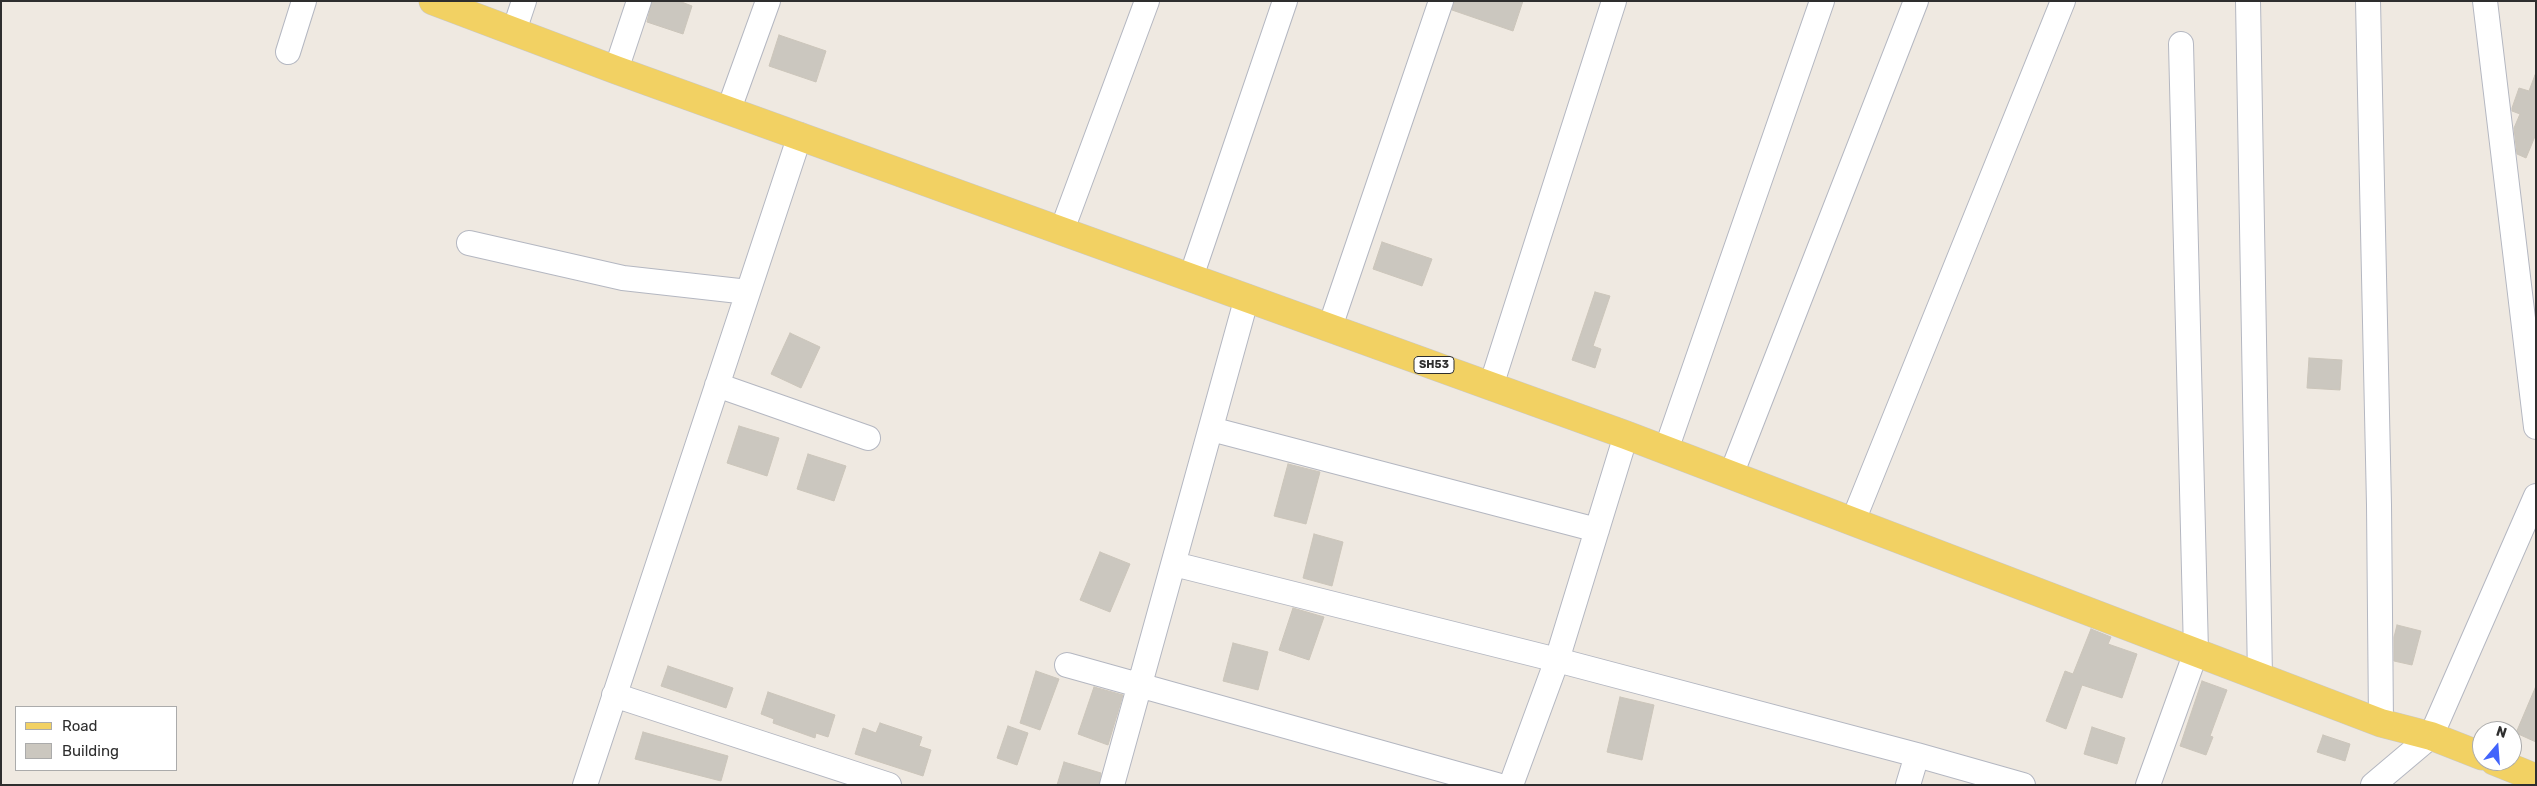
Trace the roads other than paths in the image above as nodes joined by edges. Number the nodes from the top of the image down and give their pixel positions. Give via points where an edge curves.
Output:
1 (304, 1) edge
2 (433, 1) edge
3 (524, 1) edge
4 (639, 1) edge
5 (768, 1) edge
6 (1147, 1) edge
7 (1285, 1) edge
8 (1441, 1) edge
9 (1614, 1) edge
10 (1822, 1) edge
11 (1916, 1) edge
12 (2063, 1) edge
13 (2248, 1) edge
14 (2368, 1) edge
15 (2485, 1) edge
16 (514, 31) junction
17 (2180, 44) dead end
18 (288, 52) dead end
19 (616, 70) junction
20 (729, 109) junction
21 (800, 134) junction
22 (1062, 230) junction
23 (469, 242) dead end
24 (1191, 277) junction
25 (748, 292) junction
26 (1247, 297) junction
27 (1330, 327) junction
28 (717, 385) junction
29 (1492, 386) junction
30 (2536, 427) edge
31 (1211, 429) junction
32 (1626, 435) junction
33 (868, 438) dead end
34 (1666, 450) junction
35 (1731, 475) junction
36 (2536, 496) edge
37 (1853, 522) junction
38 (1597, 530) junction
39 (1174, 564) junction
40 (2196, 652) junction
41 (1557, 660) junction
42 (1067, 665) dead end
43 (2260, 677) junction
44 (1140, 686) junction
45 (614, 695) junction
46 (2381, 723) junction
47 (2431, 736) junction
48 (2472, 752) edge
49 (1917, 754) junction
50 (2519, 771) edge
51 (2536, 778) edge
52 (585, 785) edge
53 (889, 785) edge
54 (1112, 785) edge
55 (1497, 785) edge
56 (1511, 785) edge
57 (1908, 785) edge
58 (2024, 785) edge
59 (2148, 785) edge
60 (2372, 785) edge

1 - 18 street
2 - 16 main road, SH53
3 - 16 street
4 - 19 street
5 - 20 street
6 - 22 street
7 - 24 street
8 - 27 street
9 - 29 street
10 - 34 street
11 - 35 street
12 - 37 street
13 - 43 street
14 - 46 street
15 - 30 street
16 - 19 main road, SH53
17 - 40 street
19 - 20 main road, SH53
20 - 21 main road, SH53
21 - 22 main road, SH53
21 - 25 street
22 - 24 main road, SH53
23 - 25 street via 623,278
24 - 26 main road, SH53
25 - 28 street
26 - 27 main road, SH53
26 - 31 street
27 - 29 main road, SH53
28 - 33 street
28 - 45 street
29 - 32 main road, SH53
31 - 38 street
31 - 39 street
32 - 34 main road, SH53
32 - 38 street
34 - 35 main road, SH53
35 - 37 main road, SH53
36 - 47 street
37 - 40 main road, SH53
38 - 41 street
39 - 41 street
39 - 44 street
40 - 43 main road, SH53
40 - 59 street
41 - 49 street
41 - 56 street
42 - 44 street
43 - 46 main road, SH53
44 - 54 street
44 - 55 street
45 - 52 street
45 - 53 street
46 - 47 main road, SH53
47 - 48 main road, SH53
47 - 60 street
49 - 57 street
49 - 58 street
50 - 51 main road

